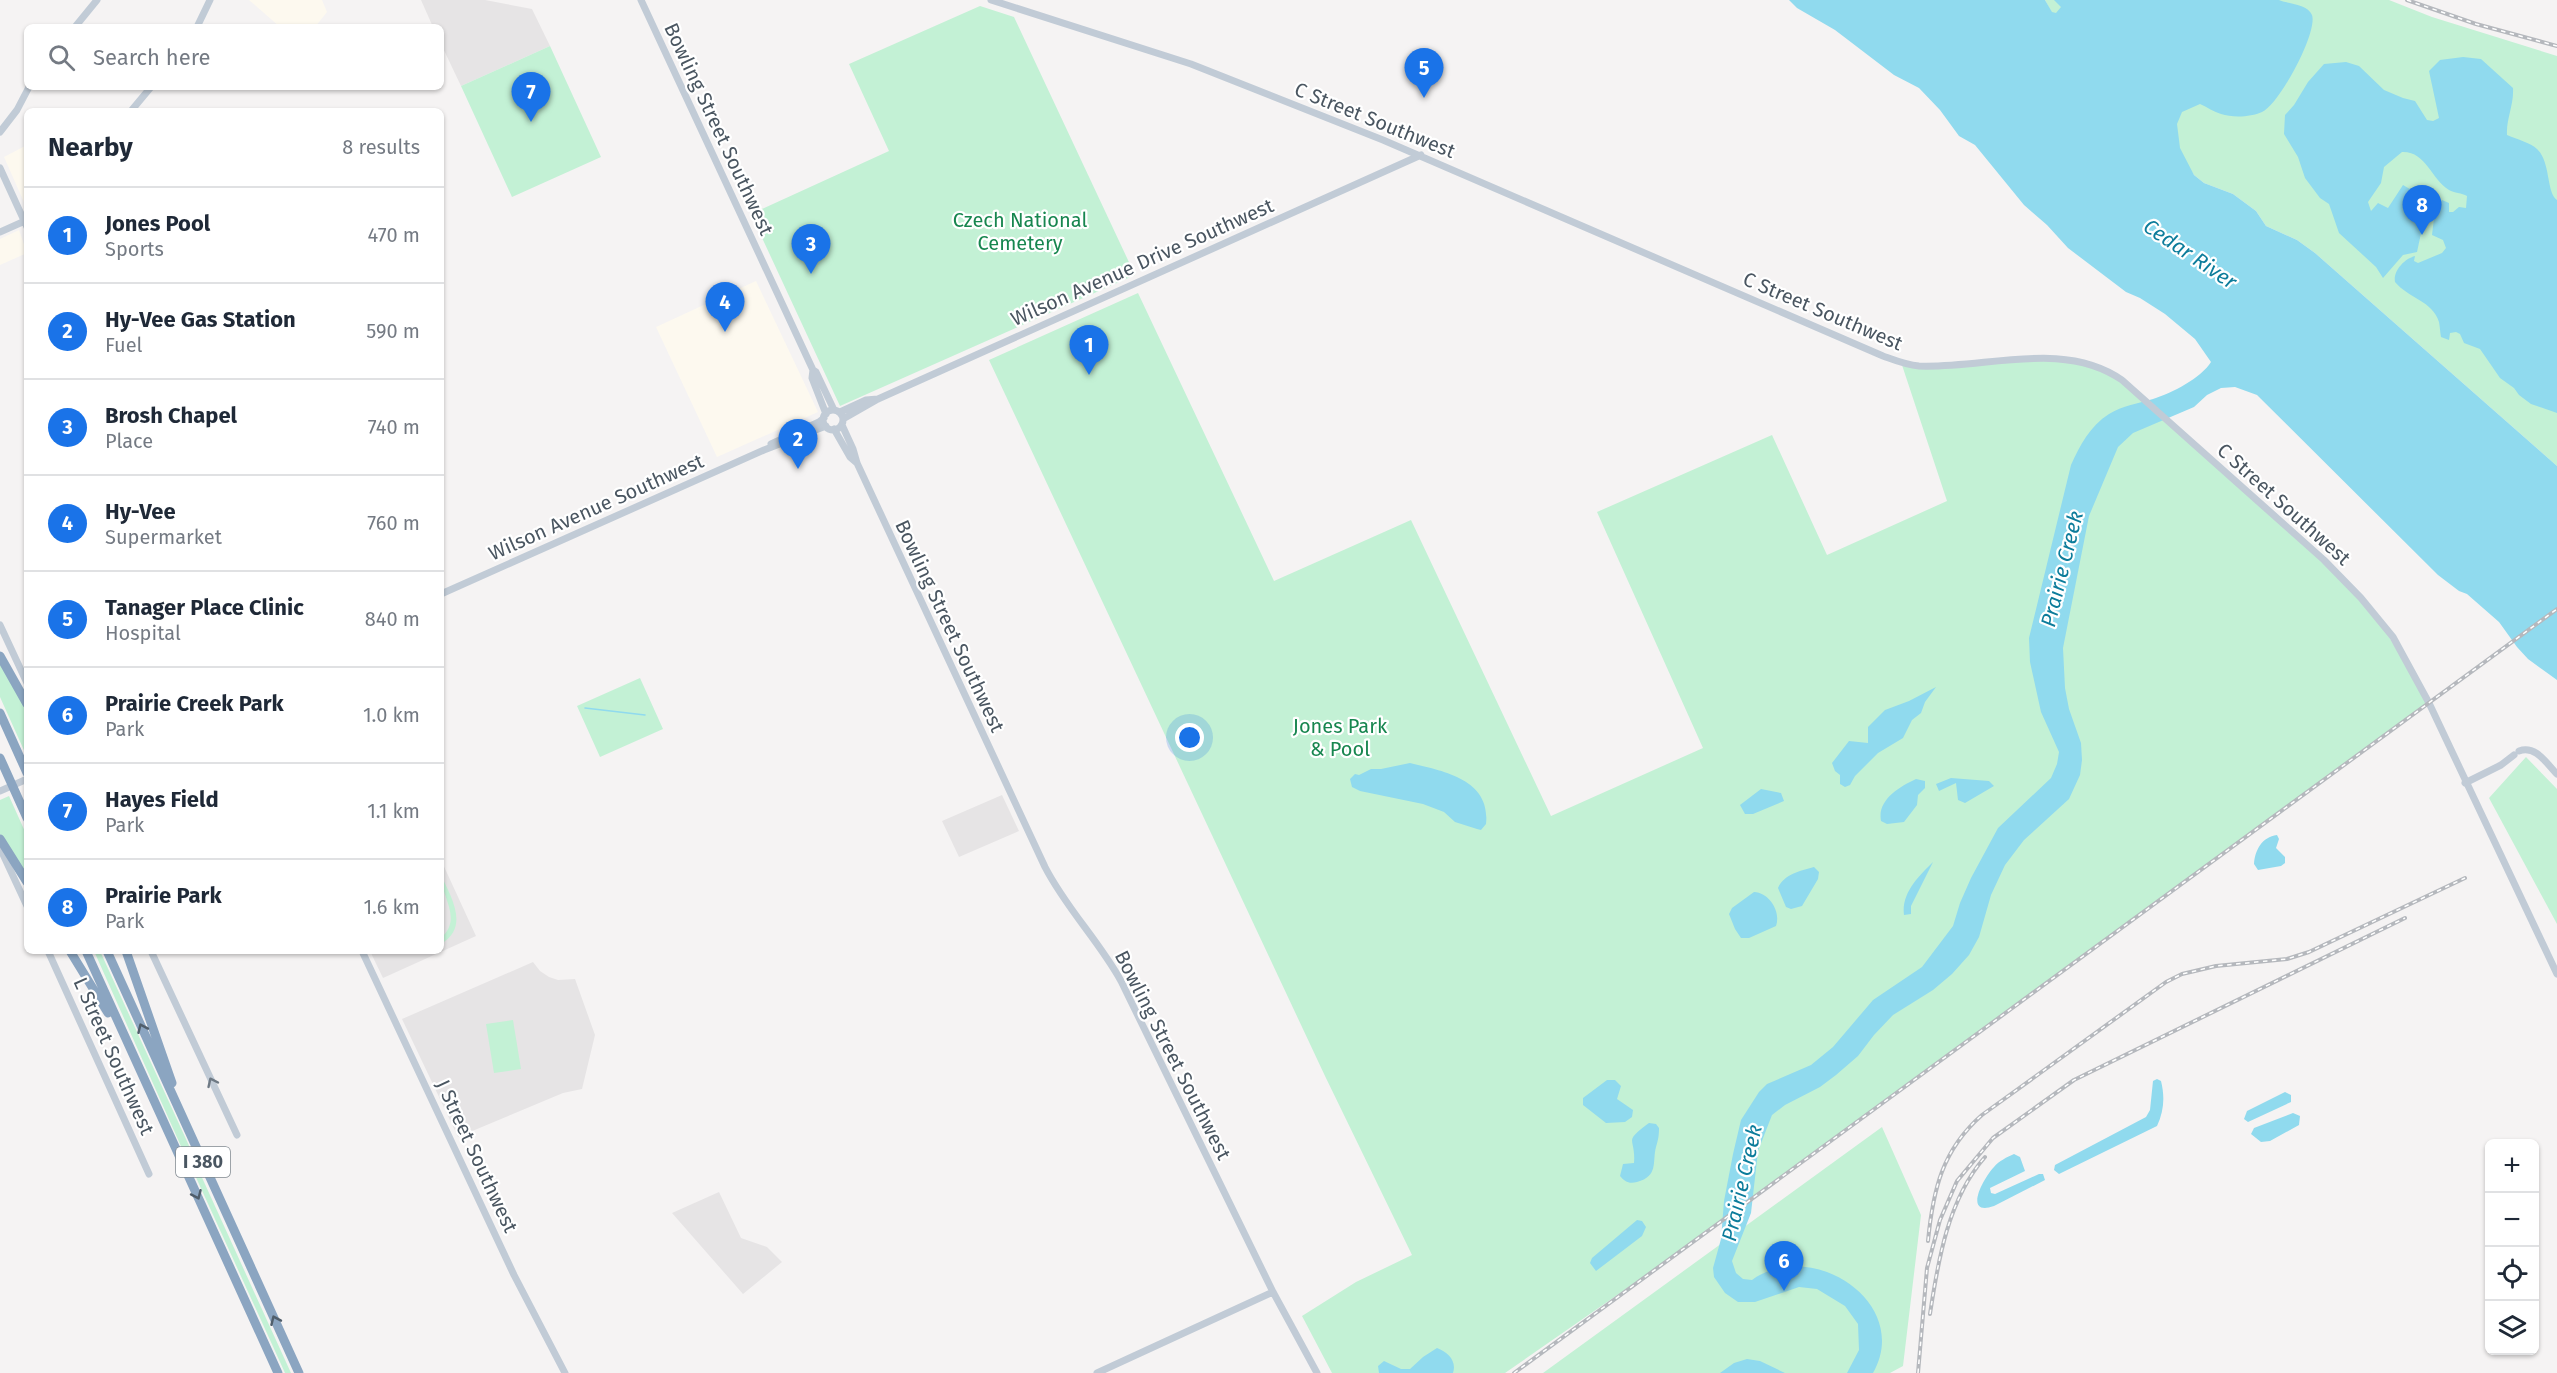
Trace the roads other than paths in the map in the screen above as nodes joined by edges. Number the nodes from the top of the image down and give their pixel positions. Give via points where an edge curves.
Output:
1 (97, 0) edge
2 (210, 0) edge
3 (641, 0) edge
4 (991, 0) edge
5 (77, 24) edge
6 (198, 24) edge
7 (27, 90) edge
8 (148, 90) edge
9 (134, 108) edge
10 (0, 132) edge
11 (1421, 155) junction
12 (0, 168) edge
13 (24, 219) edge
14 (24, 224) edge
15 (0, 232) edge
16 (813, 370) junction
17 (825, 416) junction
18 (840, 416) junction
19 (830, 428) junction
20 (764, 450) junction
21 (857, 463) junction
22 (444, 593) edge
23 (0, 625) edge
24 (0, 656) edge
25 (24, 677) edge
26 (24, 699) edge
27 (0, 713) edge
28 (0, 758) edge
29 (24, 766) edge
30 (2557, 774) edge
31 (24, 780) edge
32 (2465, 783) junction
33 (0, 791) edge
34 (24, 811) edge
35 (0, 839) edge
36 (0, 848) edge
37 (24, 877) edge
38 (24, 900) edge
39 (49, 954) edge
40 (72, 954) edge
41 (87, 954) edge
42 (108, 954) edge
43 (127, 954) edge
44 (152, 954) edge
45 (363, 954) edge
46 (2557, 974) edge
47 (129, 1047) junction
48 (180, 1111) junction
49 (237, 1135) dead end
50 (149, 1174) dead end
51 (1273, 1292) junction
52 (256, 1325) junction
53 (298, 1370) edge
54 (273, 1373) edge
55 (278, 1373) edge
56 (565, 1373) edge
57 (1097, 1373) edge
58 (1317, 1373) edge

1 - 5 main road
2 - 6 main road
3 - 16 main road, Bowling Street Southwest
4 - 11 main road, C Street Southwest via 1191,64
7 - 10 main road
8 - 9 main road
11 - 18 main road, Wilson Avenue Drive Southwest
11 - 32 main road, C Street Southwest via 1883,356 1918,366 2068,358 2107,369 2324,560 2361,598 2408,662
12 - 13 main road
14 - 15 main road
16 - 17 main road, Bowling Street Southwest
16 - 18 main road, Bowling Street Southwest
17 - 18 main road, Wilson Avenue Southwest
17 - 19 main road, Bowling Street Southwest
17 - 20 main road, Wilson Avenue Southwest
18 - 19 main road, Wilson Avenue Southwest
18 - 21 main road, Bowling Street Southwest
19 - 20 main road, Wilson Avenue Southwest
19 - 21 main road, Bowling Street Southwest
20 - 22 main road, Wilson Avenue Southwest
21 - 51 main road, Bowling Street Southwest via 1045,867 1121,981
23 - 25 main road
24 - 26 highway
27 - 29 highway
28 - 34 highway
30 - 32 main road via 2527,748
31 - 33 main road
32 - 46 main road, C Street Southwest
35 - 37 highway
36 - 38 main road
39 - 50 main road, L Street Southwest
40 - 47 highway
41 - 47 highway, I 380
48 -> 42 highway, I 380
43 - 48 highway
49 -> 44 main road
45 - 56 main road, J Street Southwest via 514,1275
47 -> 52 highway, I 380
53 -> 48 highway, I 380
51 - 57 main road
51 - 58 main road, Bowling Street Southwest
52 - 54 highway
52 - 55 highway, I 380

